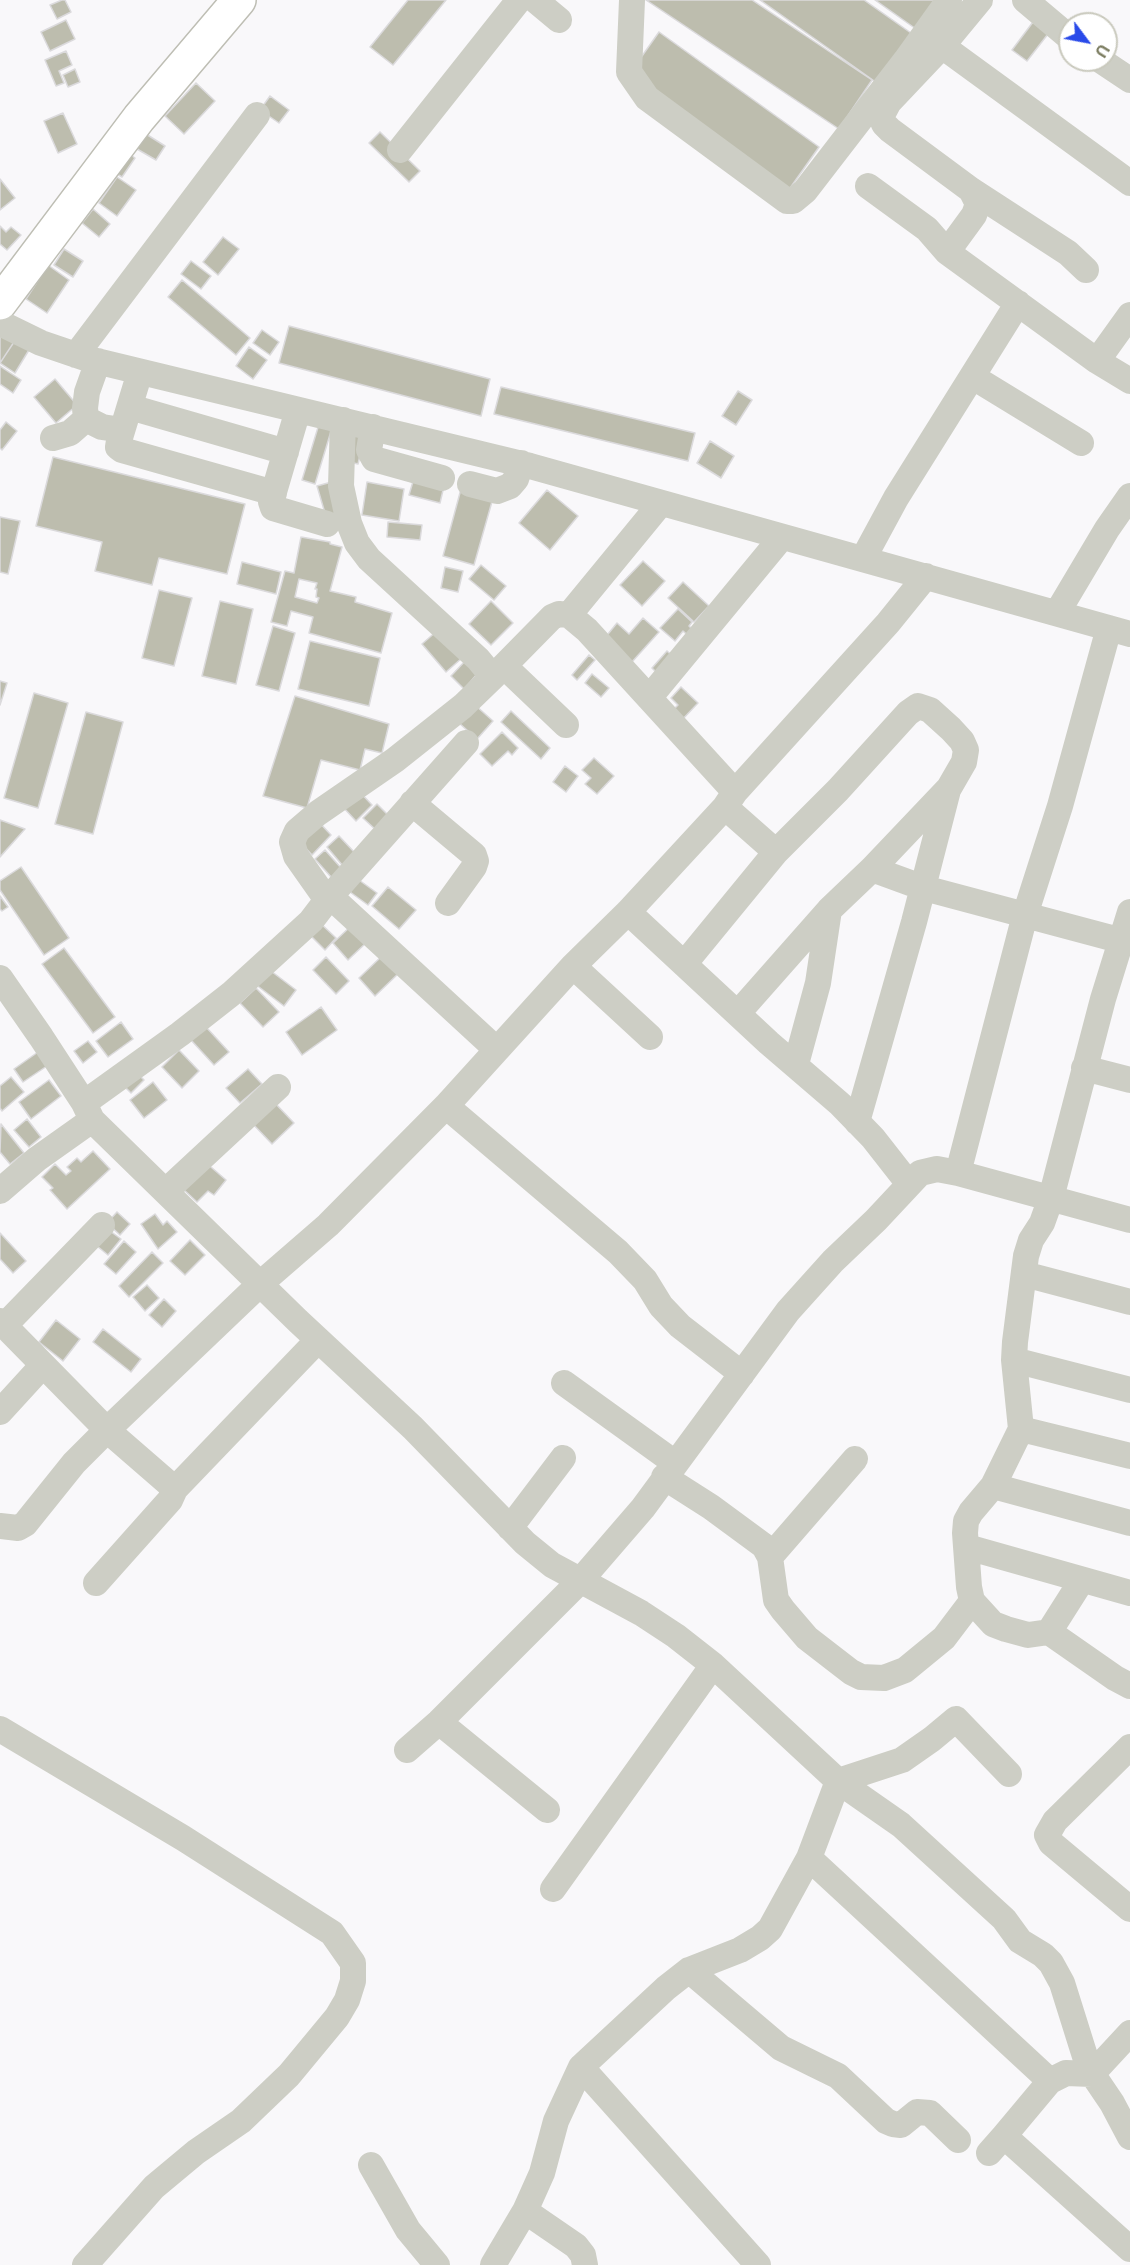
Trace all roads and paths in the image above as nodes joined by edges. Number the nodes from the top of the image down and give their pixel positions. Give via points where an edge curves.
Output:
1 (239, 0) edge
2 (519, 0) edge
3 (535, 0) edge
4 (632, 0) edge
5 (949, 0) edge
6 (980, 0) edge
7 (1025, 0) edge
8 (559, 20) dead end
9 (1058, 28) edge
10 (942, 46) junction
11 (257, 115) dead end
12 (400, 150) dead end
13 (1130, 183) edge
14 (868, 186) dead end
15 (971, 190) junction
16 (947, 252) junction
17 (1086, 270) dead end
18 (0, 303) edge
19 (1018, 303) junction
20 (1130, 315) edge
21 (0, 323) edge
22 (87, 358) junction
23 (1097, 361) junction
24 (140, 372) junction
25 (973, 377) junction
26 (1130, 381) edge
27 (298, 410) junction
28 (86, 419) junction
29 (126, 419) junction
30 (343, 420) junction
31 (373, 427) junction
32 (53, 438) dead end
33 (1081, 443) dead end
34 (286, 452) junction
35 (521, 463) junction
36 (442, 478) dead end
37 (470, 484) dead end
38 (274, 493) junction
39 (1130, 496) edge
40 (661, 503) junction
41 (327, 524) dead end
42 (782, 537) junction
43 (863, 559) junction
44 (926, 576) junction
45 (1057, 613) junction
46 (569, 615) junction
47 (1119, 631) edge
48 (498, 671) junction
49 (649, 698) junction
50 (566, 725) dead end
51 (466, 743) dead end
52 (949, 788) junction
53 (730, 800) junction
54 (412, 803) junction
55 (776, 852) junction
56 (872, 869) junction
57 (924, 888) junction
58 (329, 899) junction
59 (448, 903) dead end
60 (829, 910) junction
61 (628, 912) junction
62 (1130, 912) edge
63 (1025, 915) junction
64 (1126, 942) edge
65 (685, 963) junction
66 (573, 966) junction
67 (0, 978) edge
68 (738, 1013) junction
69 (651, 1037) dead end
70 (496, 1049) junction
71 (796, 1064) junction
72 (1084, 1068) junction
73 (1130, 1080) edge
74 (278, 1087) dead end
75 (446, 1106) junction
76 (88, 1112) junction
77 (857, 1122) junction
78 (958, 1173) junction
79 (909, 1184) junction
80 (0, 1191) edge
81 (166, 1191) junction
82 (1051, 1198) junction
83 (1130, 1220) edge
84 (102, 1225) dead end
85 (1024, 1274) junction
86 (260, 1284) junction
87 (1130, 1302) edge
88 (3, 1323) edge
89 (318, 1340) junction
90 (1014, 1360) junction
91 (43, 1365) junction
92 (742, 1374) junction
93 (564, 1383) dead end
94 (1130, 1390) edge
95 (0, 1412) edge
96 (1021, 1429) junction
97 (107, 1430) junction
98 (1130, 1456) edge
99 (563, 1458) dead end
100 (855, 1459) dead end
101 (670, 1470) junction
102 (993, 1486) junction
103 (175, 1489) junction
104 (1130, 1523) edge
105 (0, 1526) edge
106 (510, 1528) junction
107 (967, 1547) junction
108 (770, 1557) junction
109 (1082, 1580) junction
110 (580, 1581) junction
111 (96, 1583) dead end
112 (1130, 1593) edge
113 (972, 1601) junction
114 (1049, 1632) junction
115 (713, 1665) junction
116 (1130, 1686) edge
117 (439, 1722) junction
118 (0, 1729) edge
119 (1130, 1747) edge
120 (406, 1750) dead end
121 (1009, 1774) dead end
122 (838, 1781) junction
123 (547, 1810) dead end
124 (809, 1858) junction
125 (553, 1889) dead end
126 (1130, 1909) edge
127 (689, 1970) junction
128 (1130, 2033) edge
129 (581, 2067) junction
130 (1092, 2074) junction
131 (1050, 2081) junction
132 (1130, 2137) edge
133 (957, 2140) dead end
134 (371, 2165) dead end
135 (525, 2211) junction
136 (1130, 2249) edge
137 (85, 2265) edge
138 (437, 2265) edge
139 (493, 2265) edge
140 (585, 2265) edge
141 (758, 2265) edge

1 - 18 main road via 132,127
2 - 12 street
3 - 8 street
4 - 5 street via 629,72 647,98 787,201 793,201 805,191
6 - 10 street
7 - 9 street
10 - 13 street
10 - 15 street via 889,102 881,117 890,130
11 - 22 street
14 - 16 street via 927,229
15 - 16 street via 978,204 974,215
15 - 17 street
16 - 19 street
19 - 23 street
19 - 25 street
20 - 23 street
21 - 22 street via 41,343
22 - 24 street
22 - 28 street
23 - 26 street
24 - 27 street
24 - 29 street
25 - 33 street
25 - 43 street via 896,498
27 - 30 street
27 - 34 street
28 - 29 street via 102,427
28 - 32 street via 70,433
29 - 34 street
29 - 38 street via 118,447 122,450
30 - 31 street
30 - 48 street via 341,486 357,543 369,559 478,659
31 - 35 street
31 - 36 street via 369,450 374,459
34 - 38 street
35 - 37 street via 510,486 497,491
35 - 40 street
38 - 41 street via 273,508
39 - 45 street
40 - 42 street
40 - 46 street
42 - 43 street
42 - 49 street
43 - 44 street
44 - 45 street
44 - 53 street
45 - 47 street
46 - 48 street via 552,617
46 - 49 street
47 - 63 street
48 - 50 street
48 - 58 street via 455,713 297,831 292,842 296,856
49 - 53 street
51 - 54 street
52 - 55 street via 964,762 966,750 951,729 930,710 918,706
52 - 56 street
52 - 57 street
53 - 55 street
53 - 61 street
54 - 58 street
54 - 59 street via 474,855 474,867
55 - 65 street
56 - 57 street
56 - 60 street
57 - 63 street
57 - 77 street
58 - 70 street
58 - 76 street via 311,921 231,994
60 - 68 street
60 - 71 street via 818,983
61 - 65 street
61 - 66 street
62 - 64 street
63 - 64 street
63 - 78 street
64 - 72 street
65 - 68 street
66 - 69 street
66 - 70 street
67 - 76 street
68 - 71 street
70 - 75 street
71 - 77 street
72 - 73 street
72 - 82 street
74 - 81 street
75 - 86 street via 328,1225
75 - 92 street via 618,1251 680,1326
76 - 80 street
76 - 81 street
77 - 79 street
78 - 79 street via 930,1170 920,1173
78 - 82 street
79 - 92 street via 810,1285
81 - 86 street
82 - 83 street
82 - 85 street via 1031,1240
84 - 88 street
85 - 87 street
85 - 90 street
86 - 89 street
86 - 97 street
88 - 91 street
89 - 103 street
89 - 106 street via 413,1428
90 - 94 street
90 - 96 street
91 - 95 street
91 - 97 street
92 - 101 street
93 - 101 street
96 - 98 street
96 - 102 street
97 - 103 street
97 - 105 street via 74,1463 25,1524 18,1528
99 - 106 street
100 - 108 street
101 - 108 street via 764,1546
101 - 110 street
102 - 104 street
102 - 107 street via 976,1503 966,1521
103 - 111 street via 170,1500
106 - 110 street via 537,1555
107 - 109 street
107 - 113 street
108 - 113 street via 777,1600 783,1610 807,1638 861,1677 884,1678 905,1670 944,1638
109 - 112 street
109 - 114 street
110 - 115 street via 641,1613
110 - 117 street
113 - 114 street via 986,1618 1006,1629 1028,1635
114 - 116 street
115 - 122 street
115 - 125 street
117 - 120 street
117 - 123 street
118 - 137 street via 332,1933 353,1963 347,2000 289,2075 241,2121 154,2187
119 - 126 street via 1055,1821 1047,1834 1051,1843
121 - 122 street via 956,1719 902,1760
122 - 124 street
122 - 130 street via 901,1825 1004,1919 1020,1941 1051,1963 1062,1983
124 - 127 street via 781,1912 765,1933 740,1950
124 - 131 street
127 - 129 street
127 - 133 street via 781,2048 838,2076 886,2121 901,2125 917,2112 930,2113
128 - 130 street
129 - 135 street via 556,2121 542,2173
129 - 141 street
130 - 131 street via 1066,2073
130 - 132 street
131 - 136 street via 996,2144
134 - 138 street via 408,2230
135 - 139 street
135 - 140 street via 576,2246

